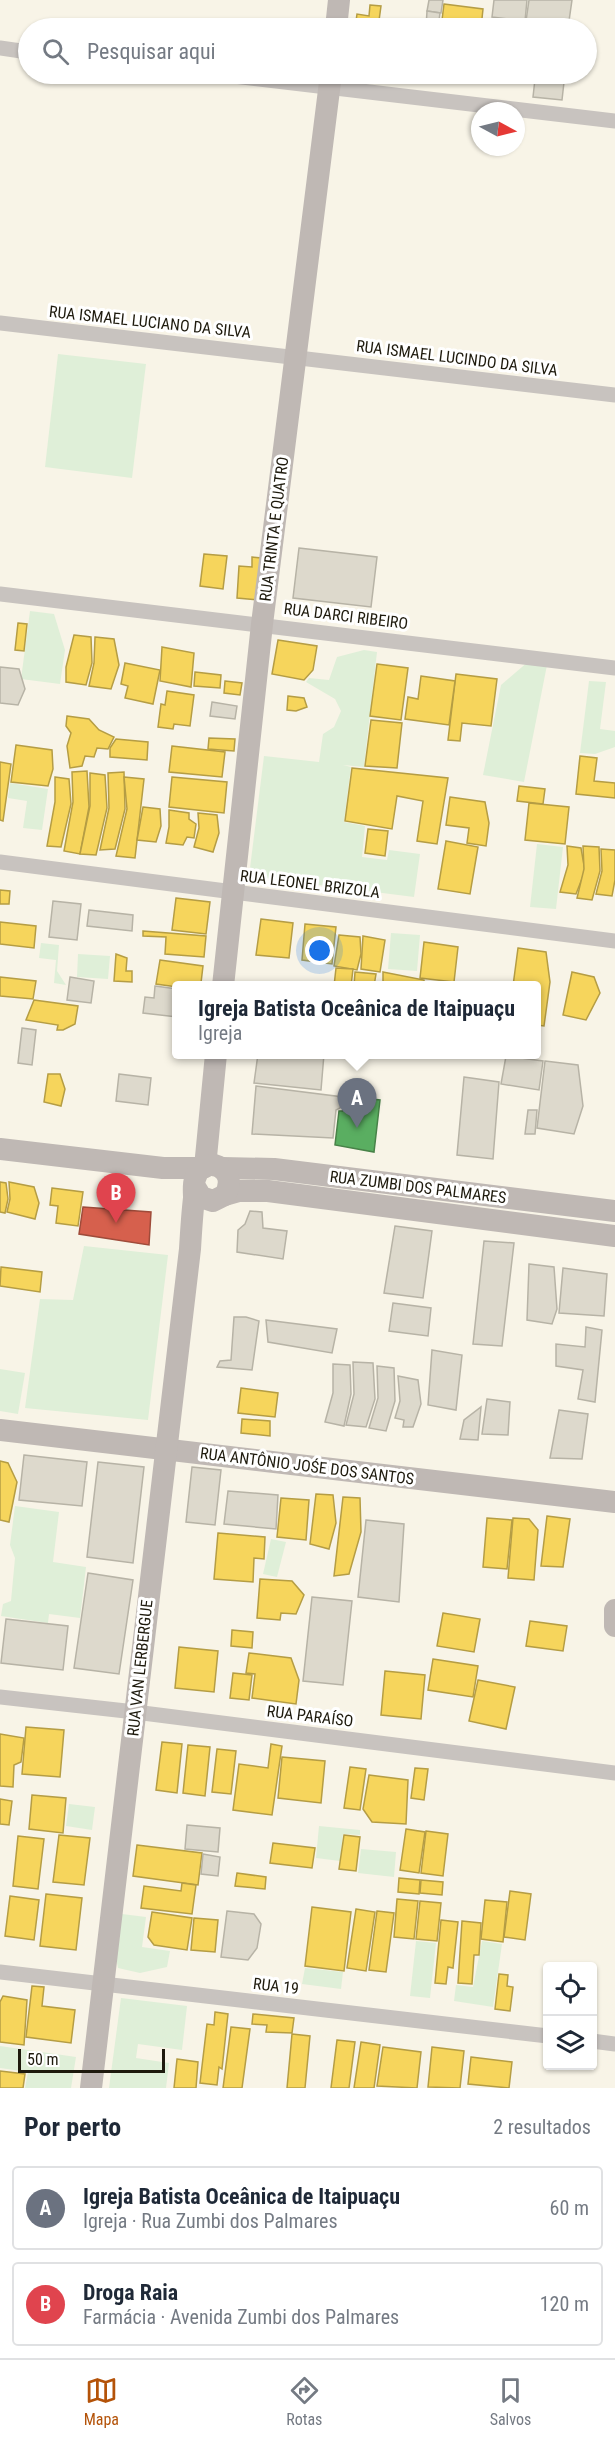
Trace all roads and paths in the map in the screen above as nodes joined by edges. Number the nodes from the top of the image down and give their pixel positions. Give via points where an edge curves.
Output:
1 (339, 0) edge
2 (337, 18) edge
3 (0, 48) edge
4 (18, 51) edge
5 (330, 84) edge
6 (359, 84) edge
7 (615, 121) edge
8 (0, 323) edge
9 (295, 357) junction
10 (615, 395) edge
11 (0, 594) edge
12 (262, 624) junction
13 (615, 668) edge
14 (0, 862) edge
15 (232, 892) junction
16 (615, 941) edge
17 (223, 981) edge
18 (215, 1059) edge
19 (0, 1149) edge
20 (203, 1174) junction
21 (222, 1197) junction
22 (615, 1211) edge
23 (615, 1236) edge
24 (190, 1249) junction
25 (0, 1430) edge
26 (164, 1450) junction
27 (615, 1502) edge
28 (615, 1610) edge
29 (615, 1626) edge
30 (0, 1697) edge
31 (135, 1712) junction
32 (615, 1773) edge
33 (0, 1972) edge
34 (104, 1985) junction
35 (543, 2035) edge
36 (597, 2042) edge
37 (615, 2044) edge
38 (91, 2088) edge

1 - 2 street
3 - 4 street
5 - 9 street, RUA TRINTA E QUATRO
6 - 7 street
8 - 9 street, RUA ISMAEL LUCIANO DA SILVA
9 - 10 street, RUA ISMAEL LUCINDO DA SILVA
9 - 12 street, RUA TRINTA E QUATRO
11 - 12 street, RUA DARCI RIBEIRO
12 - 13 street, RUA DARCI RIBEIRO
12 - 15 street, RUA TRINTA E QUATRO
14 - 15 street, RUA LEONEL BRIZOLA
15 - 16 street, RUA LEONEL BRIZOLA
15 - 17 street, RUA TRINTA E QUATRO
18 - 20 street
19 - 20 street
20 - 21 street via 201,1197
20 - 21 street via 227,1173 230,1180
20 - 22 street, RUA ZUMBI DOS PALMARES via 266,1168
20 - 24 street, RUA VAN LERBERGUE
21 - 23 street, RUA ZUMBI DOS PALMARES via 239,1191 268,1191
21 - 24 street, RUA VAN LERBERGUE
24 - 26 street, RUA VAN LERBERGUE
25 - 26 street, RUA ANTÔNIO JOŚE DOS SANTOS
26 - 27 street, RUA ANTÔNIO JOŚE DOS SANTOS
26 - 31 street, RUA VAN LERBERGUE
28 - 29 street
30 - 31 street, RUA PARAÍSO
31 - 32 street, RUA PARAÍSO
31 - 34 street, RUA VAN LERBERGUE
33 - 34 street, RUA 19
34 - 35 street, RUA 19
34 - 38 street, RUA VAN LERBERGUE
36 - 37 street

